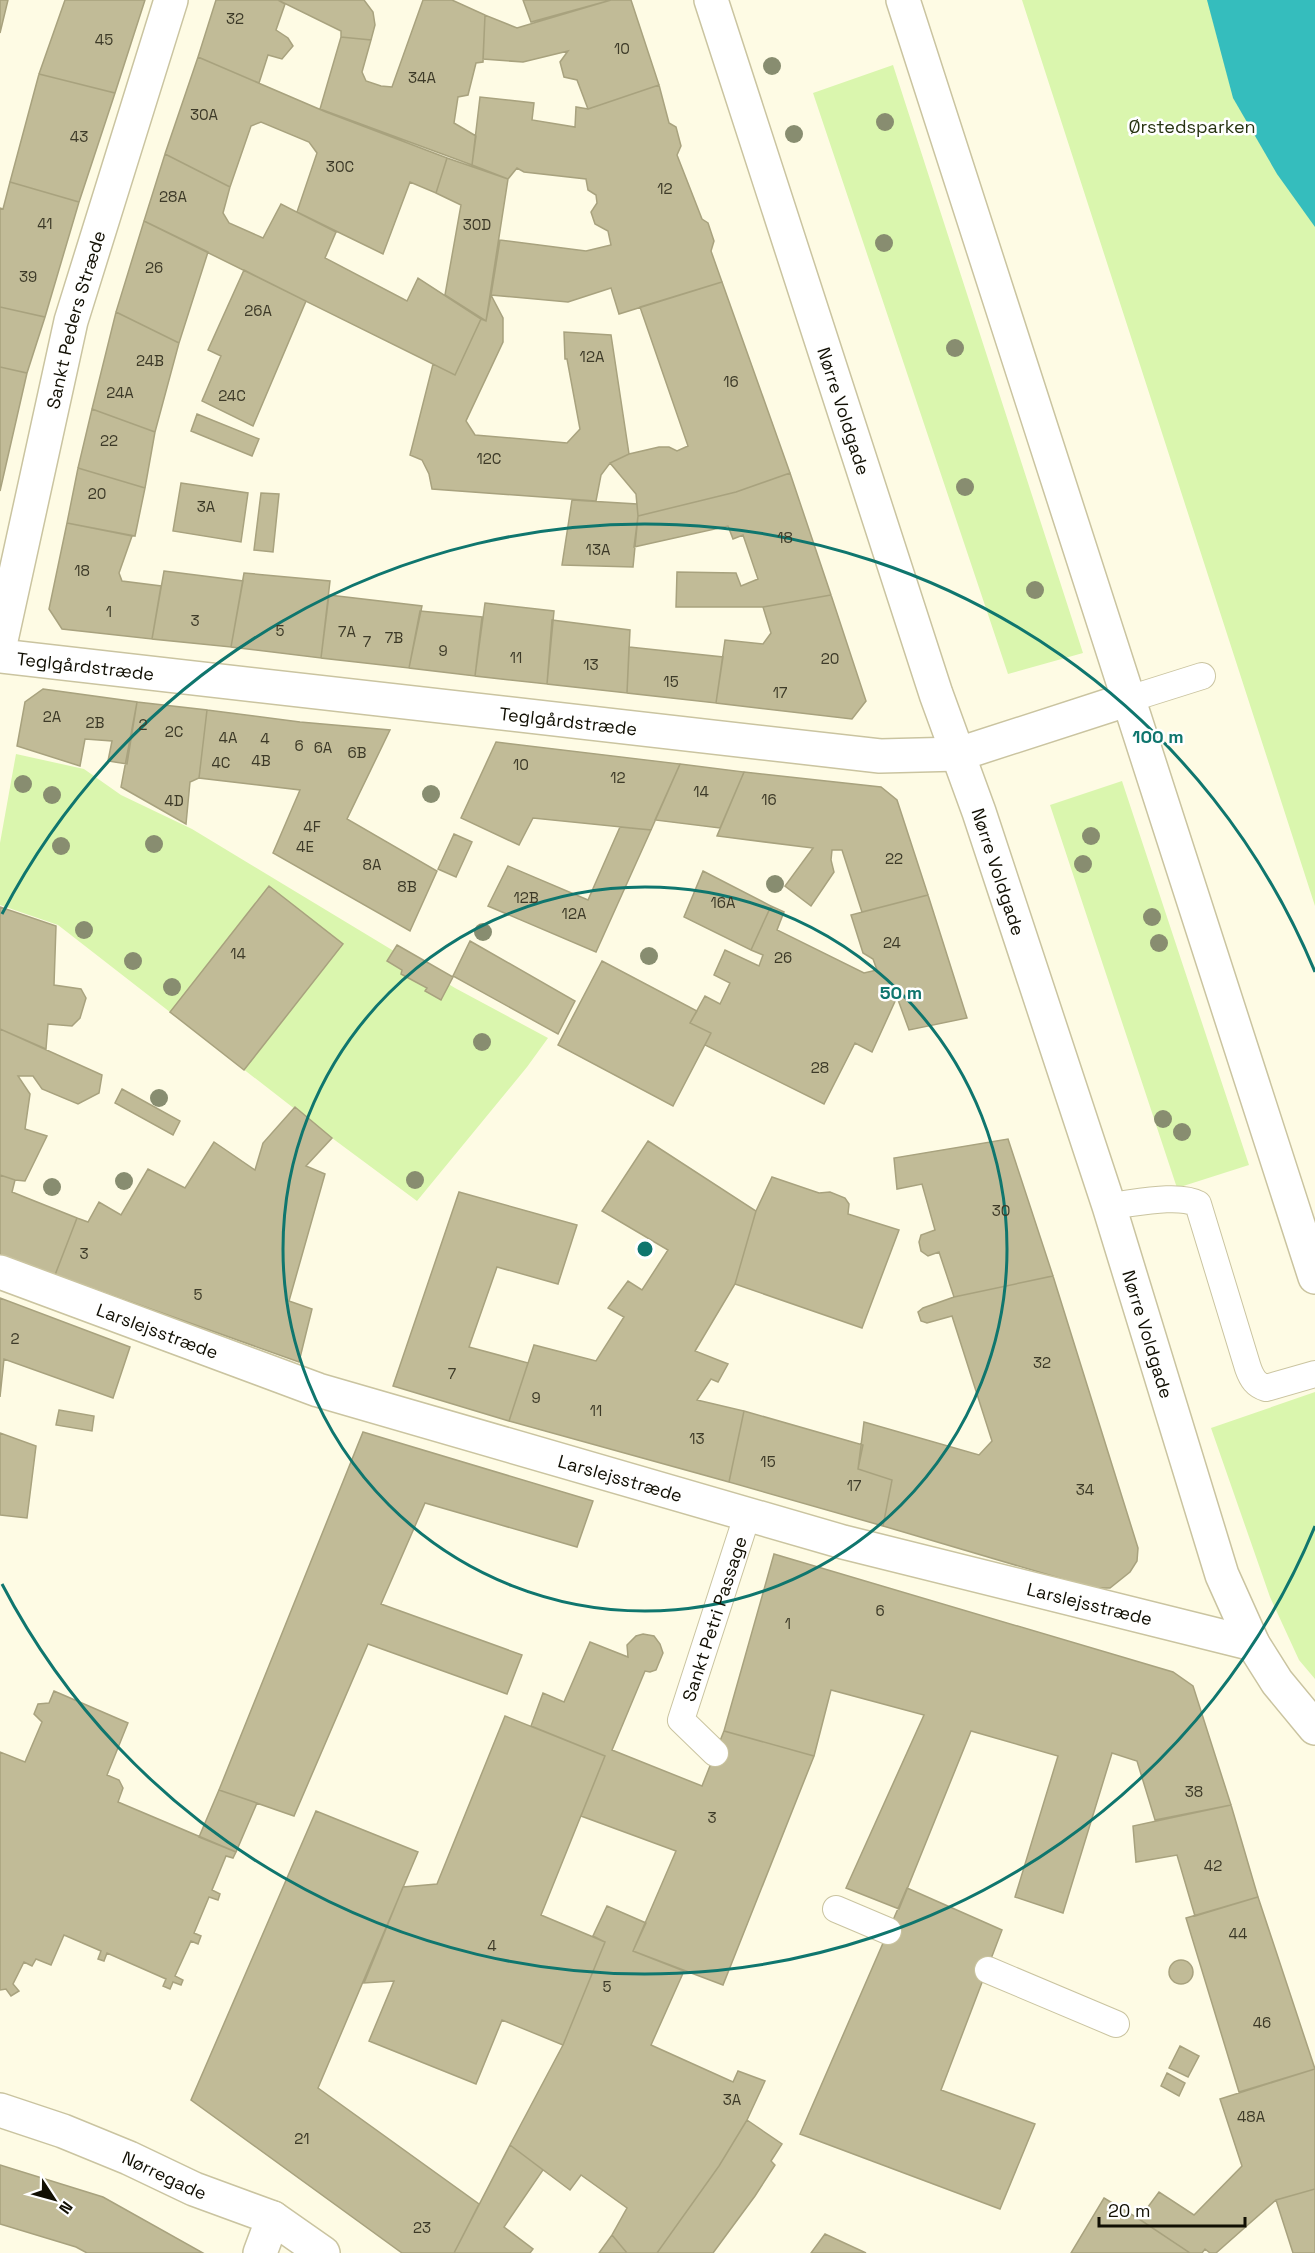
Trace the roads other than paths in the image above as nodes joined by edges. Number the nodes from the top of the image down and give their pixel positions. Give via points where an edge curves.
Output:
1 (171, 0) edge
2 (711, 0) edge
3 (903, 0) edge
4 (0, 645) edge
5 (0, 656) edge
6 (1202, 676) dead end
7 (1129, 699) junction
8 (959, 754) junction
9 (1109, 1206) junction
10 (0, 1272) edge
11 (1315, 1277) edge
12 (1315, 1374) edge
13 (747, 1516) junction
14 (1253, 1644) junction
15 (1315, 1728) edge
16 (715, 1753) dead end
17 (836, 1910) dead end
18 (888, 1931) dead end
19 (988, 1970) dead end
20 (1116, 2024) dead end
21 (0, 2110) edge
22 (273, 2218) junction
23 (260, 2253) edge
24 (323, 2253) edge

1 - 4 street, Sankt Peders Stræde via 71,321
2 - 8 street, Nørre Voldgade
3 - 7 street
5 - 8 street, Teglgårdstræde via 880,756
6 - 7 lane
7 - 8 street, Teglgårdstræde
7 - 11 street
8 - 9 street, Nørre Voldgade
9 - 12 lane via 1174,1200 1198,1204 1254,1381 1266,1388
9 - 14 street, Nørre Voldgade via 1222,1575
10 - 13 street, Larslejsstræde via 318,1390
13 - 14 street, Larslejsstræde
13 - 16 lane, Sankt Petri Passage via 681,1720
14 - 15 street, Nørre Voldgade via 1277,1682
17 - 18 lane
19 - 20 lane
21 - 22 street, Nørregade via 63,2131 194,2189
22 - 23 street
22 - 24 street, Nørregade

